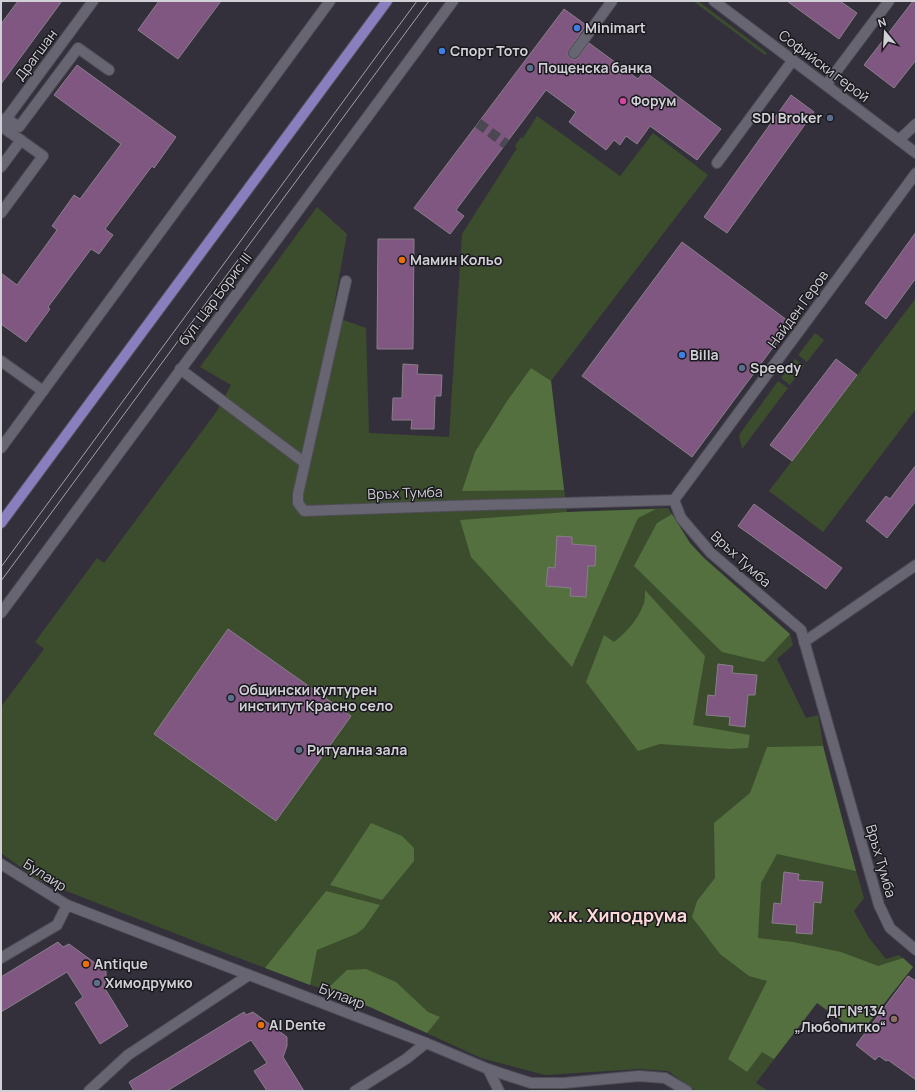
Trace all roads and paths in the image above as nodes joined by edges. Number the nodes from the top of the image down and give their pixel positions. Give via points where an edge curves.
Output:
1 (94, 1) edge
2 (387, 1) edge
3 (453, 1) edge
4 (612, 1) edge
5 (714, 1) edge
6 (889, 1) edge
7 (326, 2) edge
8 (574, 53) dead end
9 (793, 60) junction
10 (109, 70) dead end
11 (826, 85) junction
12 (3, 123) edge
13 (916, 124) edge
14 (21, 140) junction
15 (899, 140) junction
16 (916, 152) edge
17 (717, 163) dead end
18 (1, 167) edge
19 (916, 173) edge
20 (1, 212) edge
21 (346, 282) dead end
22 (1, 361) edge
23 (180, 369) junction
24 (43, 391) junction
25 (1, 448) edge
26 (305, 463) junction
27 (674, 500) junction
28 (1, 523) edge
29 (916, 565) edge
30 (1, 614) edge
31 (804, 642) junction
32 (1, 864) edge
33 (67, 905) junction
34 (916, 950) edge
35 (1, 958) edge
36 (249, 975) junction
37 (426, 1043) junction
38 (488, 1069) junction
39 (530, 1087) edge
40 (89, 1091) edge
41 (355, 1091) edge
42 (500, 1091) edge
43 (687, 1091) edge

1 - 12 street, Драгшан
2 - 28 main road
3 - 23 street, бул. Цар Борис III
4 - 8 street
5 - 9 street, Софийски герой
6 - 11 street
7 - 24 street
9 - 11 street, Софийски герой
9 - 17 street
10 - 12 street via 78,48 19,127
11 - 15 street, Софийски герой
12 - 14 street
13 - 15 street
14 - 18 street
14 - 20 street via 43,156
15 - 16 street, Софийски герой
19 - 27 street, Найден Геров
21 - 26 street
22 - 24 street
23 - 26 street
23 - 30 street, бул. Цар Борис III
24 - 25 street
26 - 27 street, Връх Тумба via 298,494 298,503 304,511
27 - 31 street, Връх Тумба via 682,518 710,553 801,630
29 - 31 street
31 - 34 street, Връх Тумба via 879,905 890,928
32 - 33 street, Булаир
33 - 35 street via 57,925
33 - 36 street, Булаир
36 - 37 street, Булаир
36 - 40 street via 128,1055
37 - 38 street, Булаир
37 - 41 street via 406,1059
38 - 39 street, Булаир
38 - 42 street
39 - 43 street, Булаир via 639,1076 665,1078

